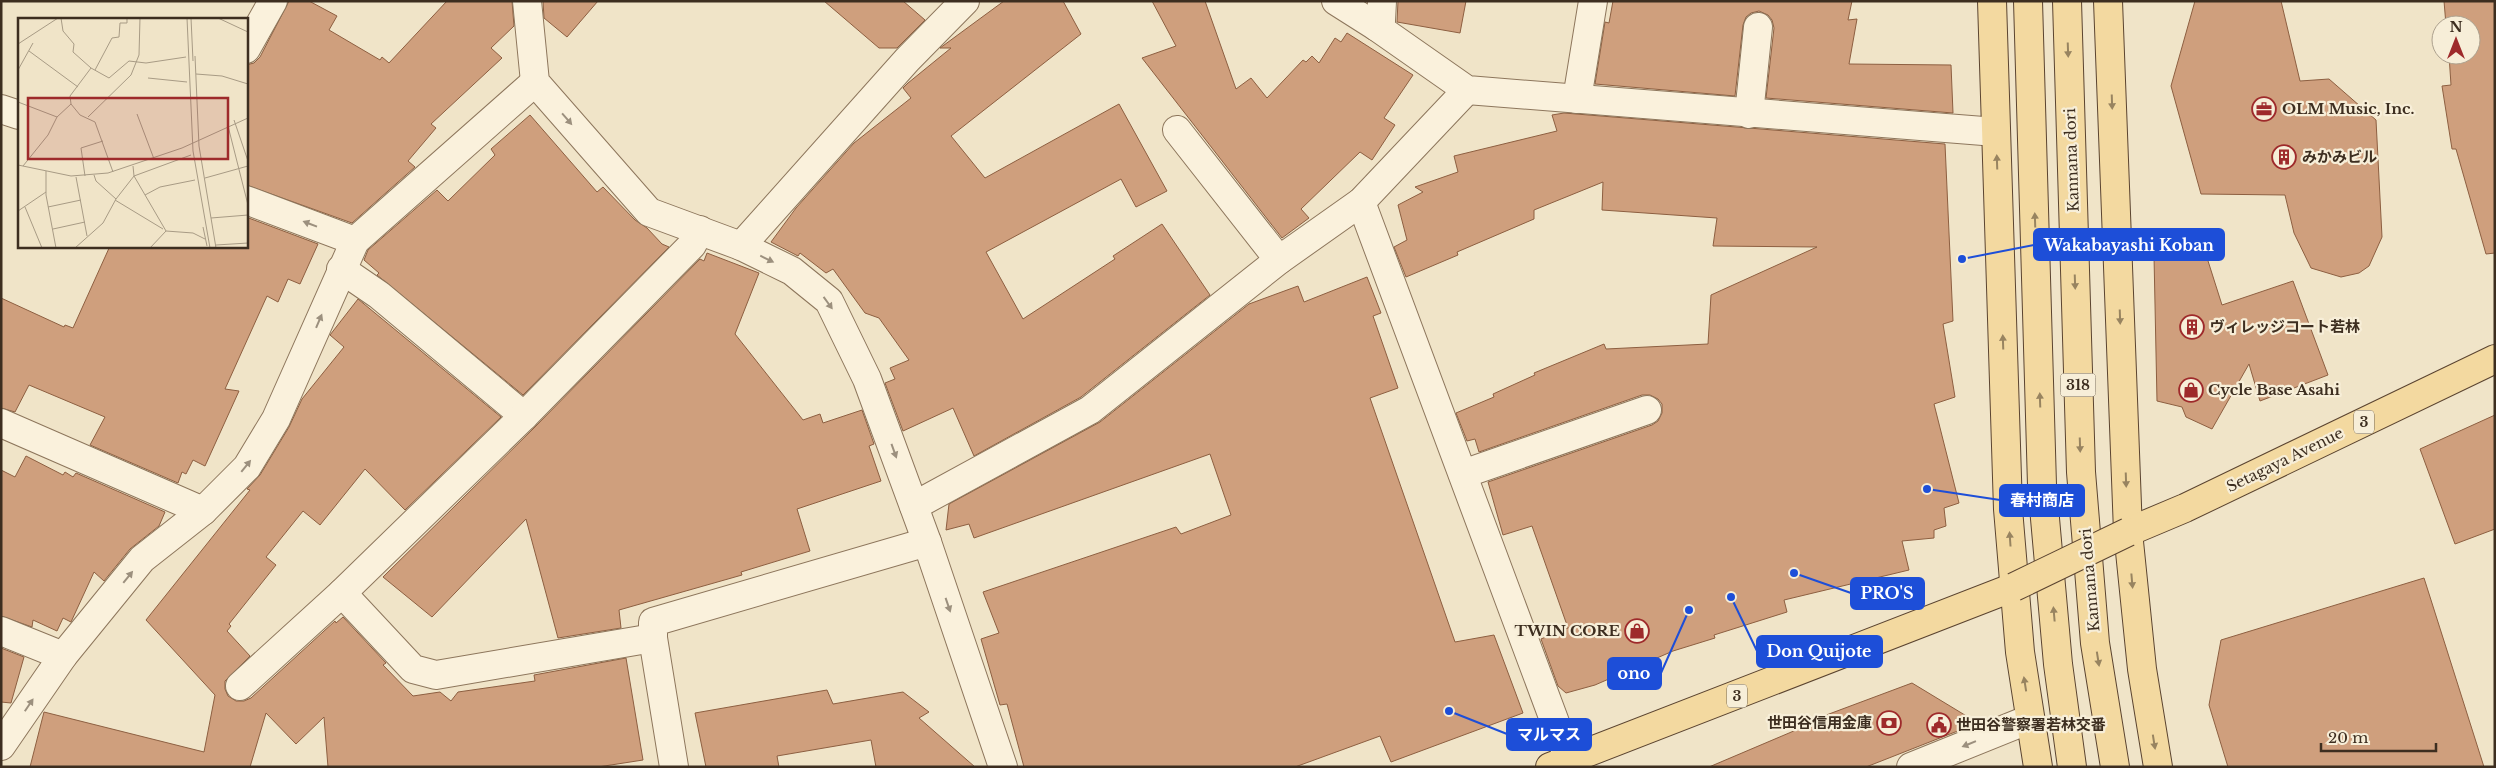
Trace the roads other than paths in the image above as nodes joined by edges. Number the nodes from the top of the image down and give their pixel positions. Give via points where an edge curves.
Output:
1 (273, 1) edge
2 (526, 1) edge
3 (965, 1) edge
4 (1336, 1) edge
5 (1593, 1) edge
6 (1992, 1) edge
7 (2028, 1) edge
8 (2067, 1) edge
9 (2108, 1) edge
10 (1379, 14) edge
11 (1758, 27) dead end
12 (248, 45) edge
13 (535, 82) junction
14 (1467, 90) junction
15 (1577, 99) junction
16 (1, 109) edge
17 (1749, 114) junction
18 (18, 115) edge
19 (1177, 130) dead end
20 (1996, 132) junction
21 (248, 201) edge
22 (1360, 202) junction
23 (700, 230) junction
24 (355, 241) junction
25 (741, 246) junction
26 (1280, 260) junction
27 (341, 268) junction
28 (2495, 359) edge
29 (1647, 410) dead end
30 (524, 416) junction
31 (1, 422) edge
32 (1463, 474) junction
33 (914, 506) junction
34 (203, 511) junction
35 (2128, 532) junction
36 (927, 542) junction
37 (2014, 588) junction
38 (342, 593) junction
39 (1, 631) edge
40 (653, 638) junction
41 (63, 656) junction
42 (240, 686) dead end
43 (2030, 719) junction
44 (1, 746) edge
45 (1560, 763) edge
46 (674, 767) edge
47 (1003, 767) edge
48 (1911, 767) edge
49 (2038, 767) edge
50 (2072, 767) edge
51 (2115, 767) edge
52 (2158, 767) edge

1 - 12 street
2 - 13 street
3 - 25 street via 907,60
4 - 10 street
5 - 15 street
6 - 20 main road
50 -> 7 main road, 318 via 2058,664 2042,485
8 -> 51 main road, Kannana dori / 318 via 2081,472 2095,643
9 -> 35 main road
10 - 14 street
11 - 17 street
13 -> 23 street via 649,212
13 - 24 street
14 - 15 street
14 - 22 street
15 - 17 street
16 - 18 street
17 - 20 street
19 - 26 street
37 -> 20 main road via 2008,509
24 -> 21 street
22 - 26 street
22 - 32 street
23 - 25 street
23 - 30 street via 692,245
24 - 27 street
25 -> 33 street via 792,271 829,301 867,379
26 - 33 street via 1090,410
27 - 30 street via 379,295
34 -> 27 street via 247,466 276,419
28 - 35 main road, Setagaya Avenue / 3
29 - 32 street
30 - 38 street
31 - 34 street
32 - 45 street
33 - 36 street
41 -> 34 street via 142,559
35 - 37 main road, 3, bridge
35 -> 52 main road via 2142,669
36 - 40 street via 653,622
36 -> 47 street
43 -> 37 main road
37 - 45 main road, 3
38 - 40 street via 413,669 436,675
38 - 42 street
39 - 41 street
40 - 46 street
44 -> 41 street
43 -> 48 street
43 - 49 main road

